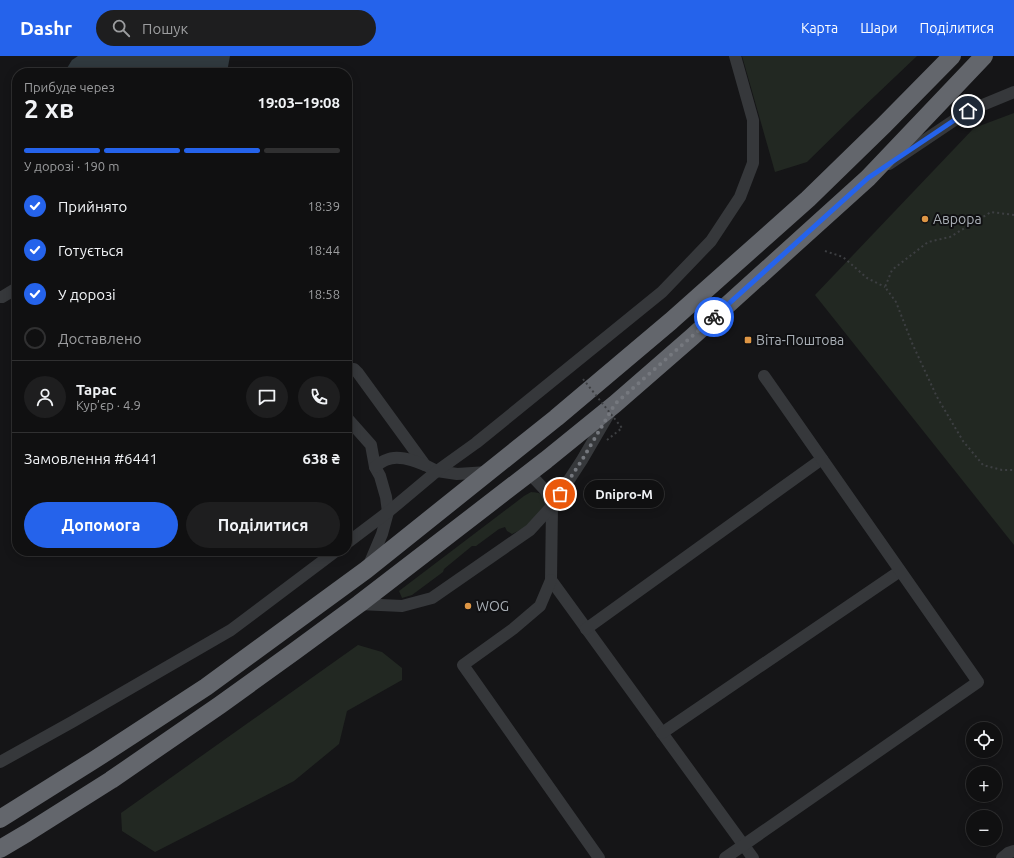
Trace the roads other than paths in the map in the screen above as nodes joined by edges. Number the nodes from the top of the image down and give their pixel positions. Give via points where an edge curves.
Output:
1 (735, 56) edge
2 (952, 56) edge
3 (984, 56) edge
4 (1014, 92) edge
5 (868, 178) junction
6 (12, 291) edge
7 (0, 297) edge
8 (352, 370) edge
9 (764, 376) dead end
10 (615, 404) junction
11 (352, 424) edge
12 (822, 459) junction
13 (426, 465) junction
14 (375, 467) junction
15 (437, 471) junction
16 (488, 472) junction
17 (529, 473) junction
18 (552, 506) junction
19 (388, 512) junction
20 (352, 539) edge
21 (329, 556) edge
22 (366, 570) junction
23 (900, 571) junction
24 (551, 580) junction
25 (359, 604) junction
26 (586, 629) junction
27 (662, 733) junction
28 (0, 762) edge
29 (0, 819) edge
30 (743, 846) junction
31 (0, 849) edge
32 (1014, 851) edge
33 (599, 858) edge
34 (725, 858) edge
35 (753, 858) edge
36 (1002, 858) edge

1 - 15 street via 753,120 753,163 740,197 711,241 662,292 476,443
2 - 16 highway via 808,199 671,321
3 - 5 highway
4 - 5 street via 968,111
5 - 10 highway
6 - 7 street
8 - 13 street via 358,373
9 - 12 street
10 - 17 highway
10 - 18 street
11 - 14 street via 370,445
12 - 23 street
12 - 26 street
13 - 14 street via 394,457
13 - 15 street
14 - 19 street via 380,476
15 - 16 street via 457,474
15 - 19 street
16 - 22 highway
17 - 18 street via 546,491
17 - 25 highway
18 - 24 street
18 - 25 street via 530,530 432,598 402,606
19 - 20 street
19 - 22 street via 382,534
21 - 28 street via 231,630
22 - 29 highway via 206,687
23 - 27 street
23 - 30 street via 978,682
24 - 26 street
24 - 33 street via 540,606 463,665
25 - 31 highway via 111,780
26 - 27 street
27 - 30 street
30 - 34 street
30 - 35 street
32 - 36 street

